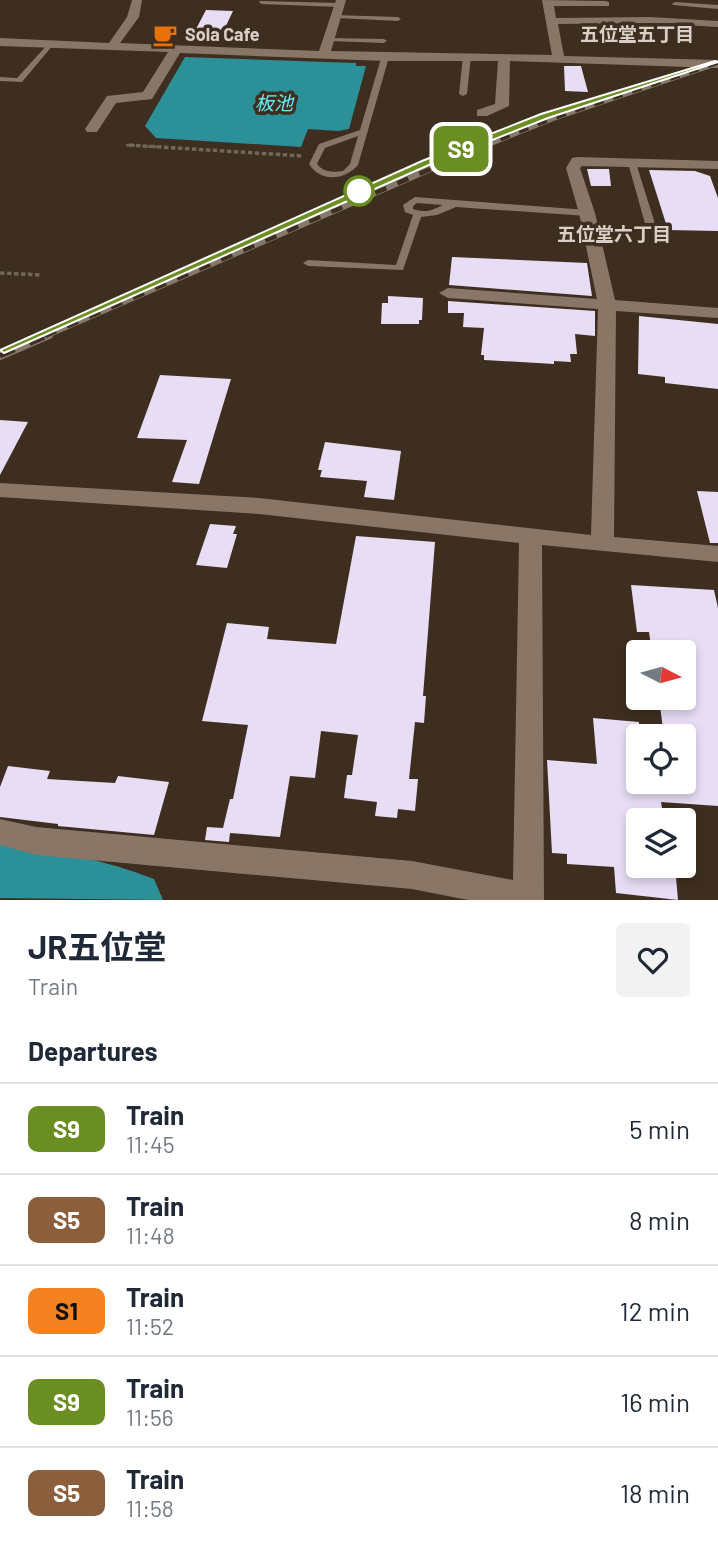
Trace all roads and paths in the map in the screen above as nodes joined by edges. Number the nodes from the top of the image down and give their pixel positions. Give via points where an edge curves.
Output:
1 (137, 0) edge
2 (262, 2) dead end
3 (547, 2) edge
4 (606, 4) dead end
5 (675, 4) dead end
6 (718, 6) edge
7 (339, 7) edge
8 (398, 19) dead end
9 (553, 21) junction
10 (718, 24) edge
11 (329, 39) junction
12 (384, 41) dead end
13 (0, 42) edge
14 (50, 44) junction
15 (111, 48) junction
16 (175, 51) junction
17 (324, 55) junction
18 (467, 56) junction
19 (385, 57) junction
20 (504, 57) junction
21 (559, 59) junction
22 (718, 64) edge
23 (0, 79) edge
24 (463, 94) dead end
25 (482, 113) dead end
26 (92, 129) dead end
27 (362, 132) junction
28 (126, 145) dead end
29 (294, 155) dead end
30 (632, 163) junction
31 (718, 166) edge
32 (455, 204) joint
33 (587, 213) junction
34 (651, 228) dead end
35 (308, 263) dead end
36 (0, 273) edge
37 (42, 275) dead end
38 (448, 293) dead end
39 (607, 306) junction
40 (718, 313) edge
41 (0, 489) edge
42 (531, 536) junction
43 (601, 544) junction
44 (718, 554) edge
45 (0, 832) edge
46 (528, 899) edge

1 - 15 street via 133,17
2 - 7 lane
3 - 4 street
3 - 9 street
5 - 6 lane
7 - 8 lane
7 - 11 street
9 - 10 street via 644,17
9 - 21 street
11 - 12 lane
11 - 17 street
13 - 14 street
14 - 15 street
14 - 23 lane via 19,80
15 - 16 street
16 - 17 street
16 - 26 street via 147,96 112,99
17 - 19 street
18 - 19 street
18 - 20 street
18 - 24 lane
19 - 27 lane
20 - 21 street
20 - 25 street via 502,106
21 - 22 street
27 - 27 lane via 351,170 333,175 315,169 322,146
28 - 29 path
30 - 31 street
30 - 33 street via 577,161 573,168
30 - 34 lane
32 - 33 lane
32 - 35 lane via 415,200 408,205 408,210 418,213 400,268
33 - 39 street
36 - 37 path
38 - 39 street
39 - 40 street
39 - 43 street
41 - 42 street via 259,506
42 - 43 street
42 - 46 street
43 - 44 street
45 - 46 street via 36,841 412,875

